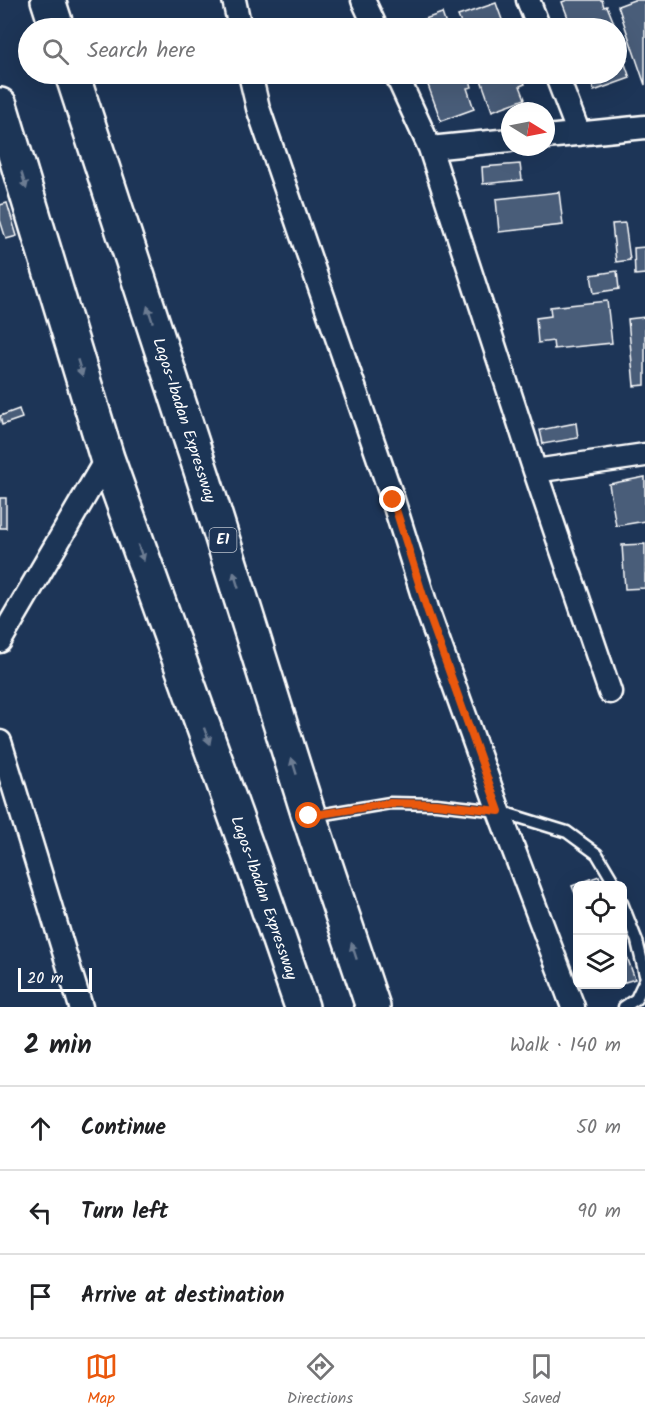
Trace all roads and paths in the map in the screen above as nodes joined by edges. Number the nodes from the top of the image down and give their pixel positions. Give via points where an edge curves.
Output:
1 (48, 0) edge
2 (234, 0) edge
3 (363, 0) edge
4 (528, 0) edge
5 (54, 18) edge
6 (238, 18) edge
7 (371, 18) edge
8 (535, 18) edge
9 (75, 84) edge
10 (252, 84) edge
11 (401, 84) edge
12 (560, 84) edge
13 (0, 105) edge
14 (645, 127) edge
15 (579, 134) junction
16 (555, 136) edge
17 (501, 141) edge
18 (430, 148) junction
19 (645, 455) edge
20 (107, 458) junction
21 (534, 471) junction
22 (0, 642) edge
23 (610, 692) dead end
24 (0, 742) edge
25 (499, 811) junction
26 (309, 816) junction
27 (613, 881) edge
28 (627, 915) edge
29 (645, 975) edge
30 (645, 980) edge
31 (81, 1007) edge
32 (302, 1007) edge
33 (373, 1007) edge
34 (573, 1007) edge
35 (624, 1007) edge

1 - 5 highway
2 - 6 street
3 - 7 street
4 - 8 street
26 -> 9 highway, Lagos-Ibadan Expressway / E1
10 - 25 street via 428,612
11 - 18 street
12 - 15 street
13 -> 20 highway, Lagos-Ibadan Expressway
14 - 15 street
15 - 16 street
17 - 18 street
18 - 21 street
19 - 21 street
20 - 22 street
20 -> 32 highway, Lagos-Ibadan Expressway
21 - 23 street
24 - 31 street
25 - 26 lane via 390,803
25 - 27 lane via 567,832 597,855
25 - 34 street
33 -> 26 highway, Lagos-Ibadan Expressway / E1
28 - 29 lane via 638,941
30 - 35 lane via 636,999

